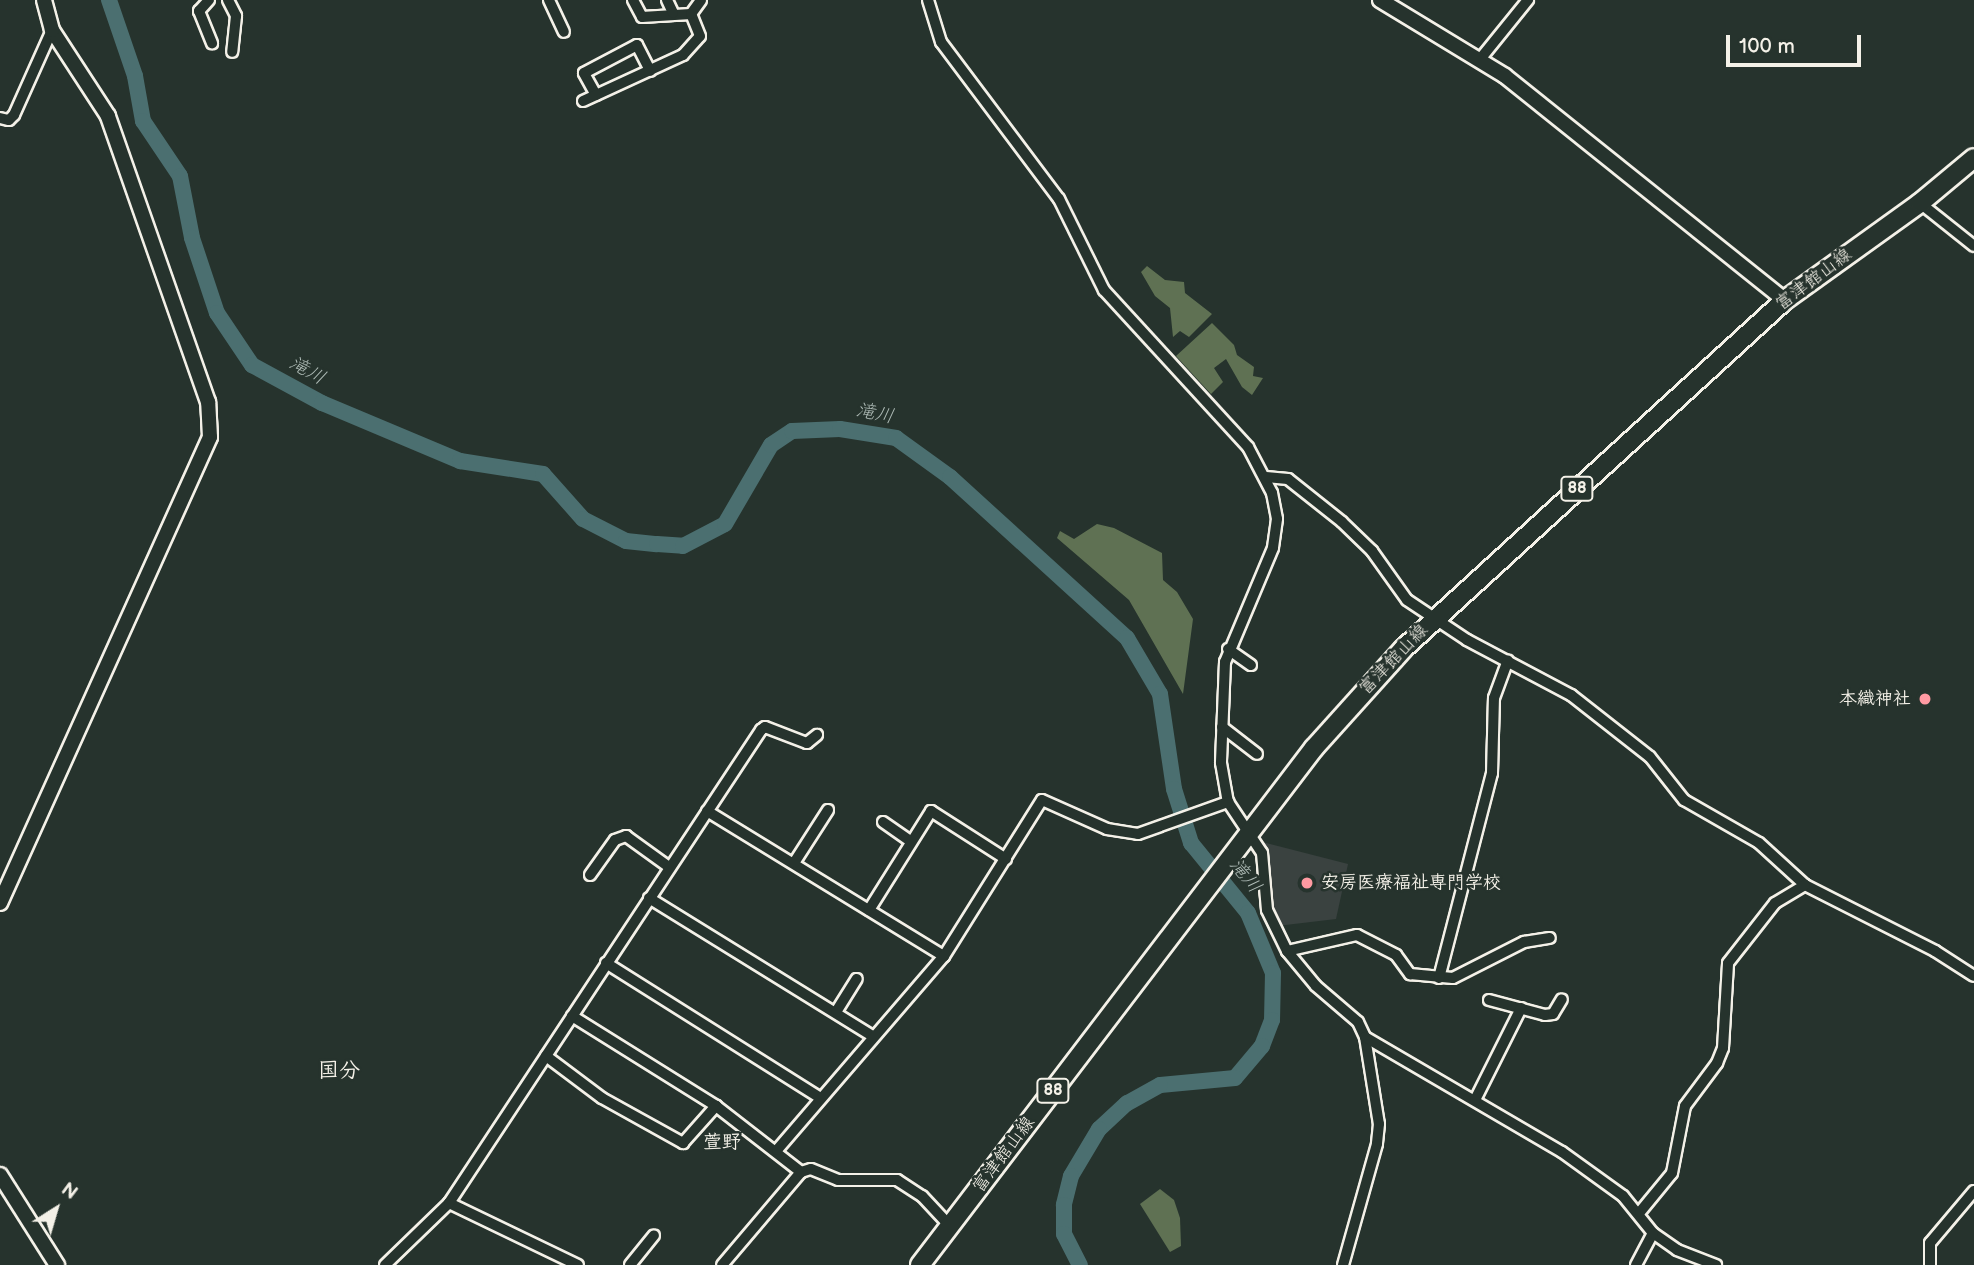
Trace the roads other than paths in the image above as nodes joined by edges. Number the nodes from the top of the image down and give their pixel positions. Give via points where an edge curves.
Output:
1 (44, 0) edge
2 (209, 0) edge
3 (228, 0) edge
4 (549, 0) edge
5 (633, 0) edge
6 (667, 0) edge
7 (701, 0) edge
8 (928, 0) edge
9 (1380, 0) edge
10 (1528, 0) edge
11 (673, 13) junction
12 (691, 14) junction
13 (52, 30) junction
14 (565, 33) dead end
15 (212, 43) dead end
16 (232, 52) dead end
17 (1480, 58) junction
18 (650, 71) junction
19 (596, 95) junction
20 (583, 101) dead end
21 (0, 118) edge
22 (1974, 158) edge
23 (1920, 204) junction
24 (1974, 246) edge
25 (1785, 300) junction
26 (1266, 477) junction
27 (1434, 619) junction
28 (1228, 649) junction
29 (1508, 660) junction
30 (1251, 665) dead end
31 (1222, 727) junction
32 (817, 735) dead end
33 (1257, 754) dead end
34 (1228, 802) junction
35 (828, 810) dead end
36 (707, 811) junction
37 (883, 822) dead end
38 (1250, 832) junction
39 (910, 841) junction
40 (1006, 859) junction
41 (794, 863) junction
42 (669, 867) junction
43 (590, 875) dead end
44 (1805, 885) junction
45 (649, 898) junction
46 (0, 903) edge
47 (869, 910) junction
48 (1550, 938) dead end
49 (1287, 951) junction
50 (944, 956) junction
51 (606, 963) junction
52 (1974, 976) edge
53 (1439, 978) junction
54 (857, 979) dead end
55 (1562, 999) dead end
56 (1489, 1000) dead end
57 (1521, 1008) junction
58 (836, 1012) junction
59 (572, 1016) junction
60 (874, 1037) junction
61 (1365, 1037) junction
62 (546, 1056) junction
63 (819, 1097) junction
64 (1475, 1100) junction
65 (716, 1106) junction
66 (777, 1150) junction
67 (801, 1172) junction
68 (0, 1175) edge
69 (1973, 1194) edge
70 (449, 1203) junction
71 (1640, 1212) junction
72 (950, 1226) junction
73 (1653, 1233) junction
74 (654, 1235) dead end
75 (57, 1265) edge
76 (385, 1265) edge
77 (578, 1265) edge
78 (630, 1265) edge
79 (722, 1265) edge
80 (920, 1265) edge
81 (1343, 1265) edge
82 (1636, 1265) edge
83 (1716, 1265) edge
84 (1930, 1265) edge

1 - 13 street
2 - 15 street via 199,11
3 - 16 street via 236,16
4 - 14 street
5 - 11 street via 642,17
6 - 11 street
7 - 12 street
8 - 26 street via 941,43 1059,199 1104,290 1231,428
9 - 17 street
10 - 17 street
11 - 12 street
12 - 18 street via 701,30 698,42
13 - 21 street via 14,115 9,120
13 - 46 street via 108,116 208,402 210,437
17 - 25 street
18 - 19 street
18 - 19 street via 636,45 584,73
19 - 20 street
22 - 23 main road, 富津館山線 / 88
23 - 24 street
23 - 25 main road, 富津館山線 / 88
25 - 27 main road, 富津館山線 / 88
26 - 27 street via 1288,479 1342,522 1372,551 1406,600
26 - 28 street via 1276,534
27 - 29 street
27 - 38 main road, 富津館山線 / 88 via 1366,687
28 - 30 street
28 - 31 street
29 - 44 street via 1571,695 1650,757 1684,800 1759,842
29 - 53 street via 1494,698 1492,773
31 - 33 street
31 - 34 street via 1221,764
32 - 36 street via 807,743 765,727
34 - 38 street
34 - 40 street via 1138,834 1107,829 1042,800
35 - 41 street
36 - 41 street
36 - 42 street
37 - 39 street
38 - 49 street via 1265,864 1267,910
38 - 72 main road, 富津館山線 / 88
39 - 40 street via 926,815 934,811
39 - 47 street
40 - 50 street
41 - 47 street
42 - 43 street via 626,836 615,840
42 - 45 street
44 - 52 street via 1935,951
44 - 71 street via 1775,903 1728,963 1727,1026 1720,1055 1685,1106 1672,1173
45 - 51 street
45 - 58 street
47 - 50 street
48 - 53 street via 1524,942 1453,978
49 - 53 street via 1357,935 1396,955 1410,974
49 - 61 street via 1316,986 1358,1023
50 - 60 street
51 - 59 street
51 - 63 street
54 - 58 street
55 - 57 street via 1553,1014
56 - 57 street
57 - 64 street
58 - 60 street
59 - 62 street
59 - 65 street
60 - 63 street
61 - 64 street
61 - 81 street via 1379,1124
62 - 65 street via 603,1098 683,1143
62 - 70 street
63 - 66 street
64 - 71 street via 1562,1152
65 - 66 street
66 - 67 street
67 - 72 street via 811,1169 838,1180 897,1180 922,1196
67 - 79 street
68 - 75 street
69 - 84 street via 1930,1243
70 - 76 street
70 - 77 street
71 - 73 street
72 - 80 main road, 富津館山線 / 88
73 - 82 street
73 - 83 street via 1677,1250
74 - 78 street

